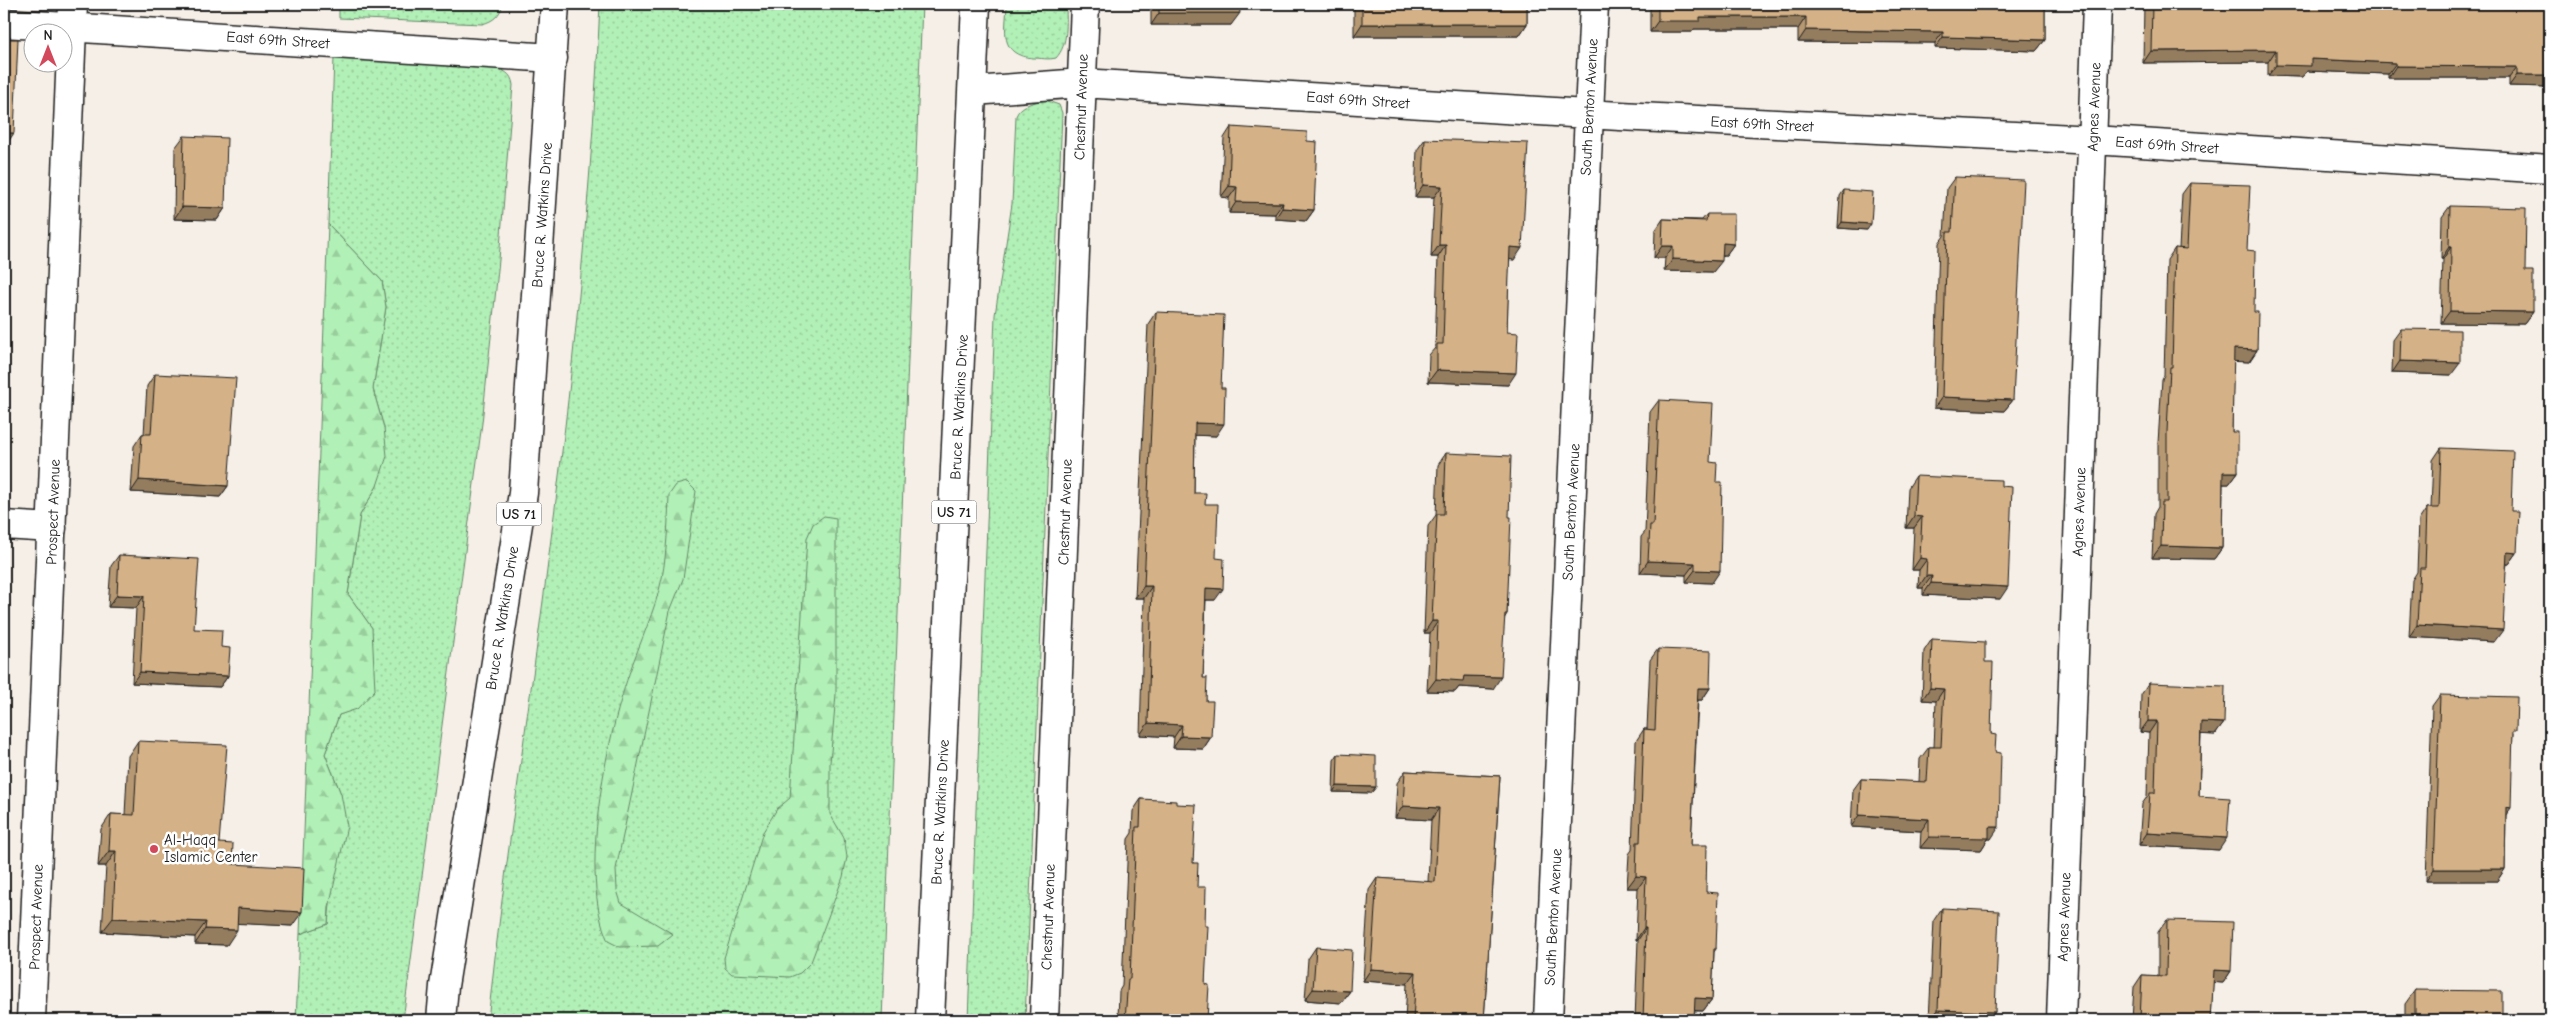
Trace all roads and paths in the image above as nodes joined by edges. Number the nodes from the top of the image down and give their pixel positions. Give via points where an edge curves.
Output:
1 (555, 4) edge
2 (976, 4) edge
3 (1085, 4) edge
4 (1594, 4) edge
5 (2097, 4) edge
6 (73, 15) edge
7 (4, 23) edge
8 (553, 58) junction
9 (1082, 83) junction
10 (974, 91) junction
11 (1589, 114) junction
12 (2093, 140) junction
13 (2550, 169) edge
14 (4, 525) edge
15 (52, 528) junction
16 (31, 1020) edge
17 (441, 1020) edge
18 (930, 1020) edge
19 (1044, 1020) edge
20 (1548, 1020) edge
21 (2061, 1020) edge

1 - 8 main road, Bruce R. Watkins Drive / US 71
2 - 10 main road, Bruce R. Watkins Drive / US 71
3 - 9 main road, Chestnut Avenue
4 - 11 main road, South Benton Avenue
5 - 12 main road, Agnes Avenue
6 - 7 main road, East 69th Street
6 - 8 main road, East 69th Street
6 - 15 main road, Prospect Avenue
8 - 17 main road, Bruce R. Watkins Drive / US 71 via 523,493
9 - 10 main road, East 69th Street
9 - 11 main road, East 69th Street
9 - 19 main road, Chestnut Avenue
10 - 18 main road, Bruce R. Watkins Drive / US 71
11 - 12 main road, East 69th Street
11 - 20 main road, South Benton Avenue
12 - 13 main road, East 69th Street
12 - 21 main road, Agnes Avenue
14 - 15 main road
15 - 16 main road, Prospect Avenue

